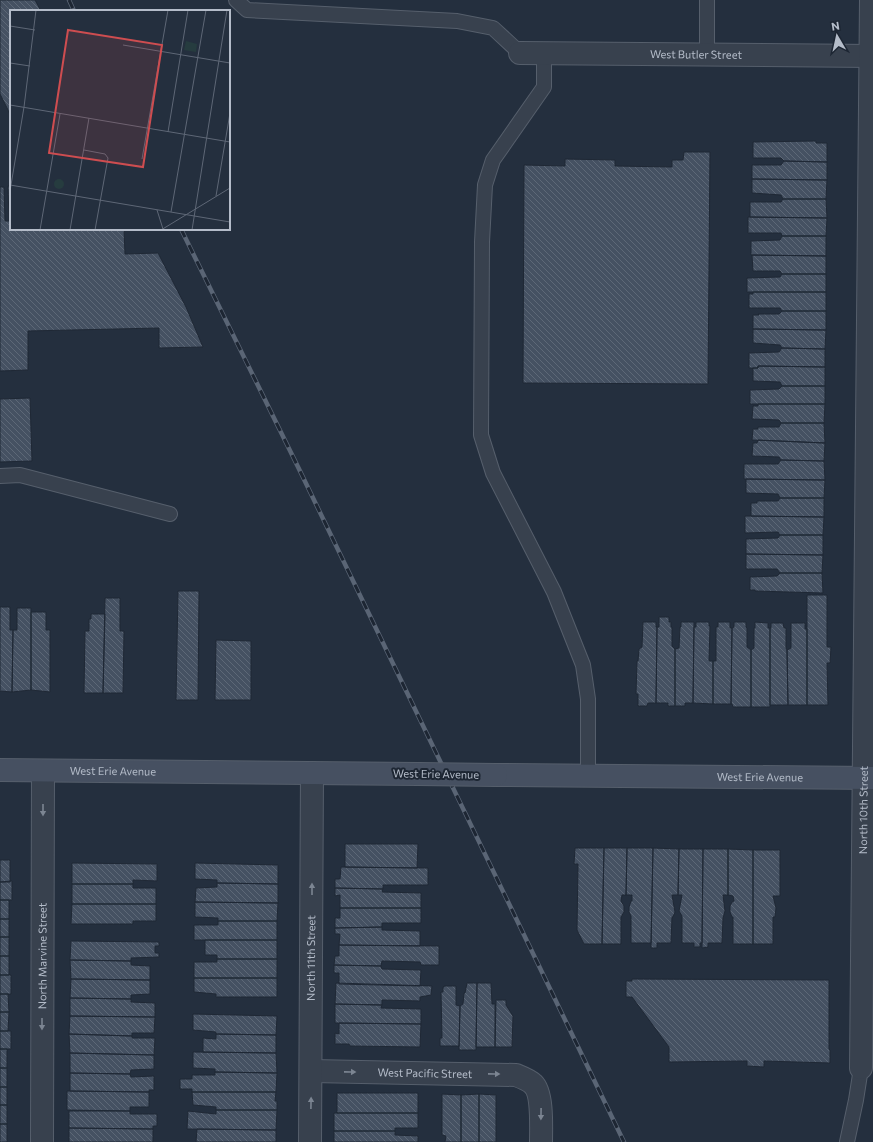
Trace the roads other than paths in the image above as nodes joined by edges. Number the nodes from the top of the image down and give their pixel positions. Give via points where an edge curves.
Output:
1 (236, 0) edge
2 (707, 0) edge
3 (871, 0) edge
4 (520, 53) joint
5 (544, 54) junction
6 (707, 55) junction
7 (872, 57) edge
8 (0, 476) edge
9 (170, 514) dead end
10 (0, 770) edge
11 (44, 770) junction
12 (312, 773) junction
13 (588, 776) junction
14 (868, 778) edge
15 (861, 1068) joint
16 (312, 1071) junction
17 (42, 1142) edge
18 (310, 1142) edge
19 (541, 1142) edge
20 (847, 1142) edge

1 - 4 lane via 247,10 457,20 493,28
2 - 6 lane
3 - 7 street, North 10th Street
4 - 5 street, West Butler Street
5 - 6 street, West Butler Street
5 - 13 lane via 544,87 493,160 485,185 482,242 481,435 493,473 554,592 583,665 588,699
6 - 7 street, West Butler Street
7 - 14 street, North 10th Street
8 - 9 lane via 20,475
10 - 11 main road, West Erie Avenue
11 - 12 main road, West Erie Avenue
11 -> 17 street, North Marvine Street
12 - 13 main road, West Erie Avenue, bridge
16 -> 12 street, North 11th Street
13 - 14 main road, West Erie Avenue
14 - 15 street, North 10th Street
15 - 20 lane
18 -> 16 street, North 11th Street
16 -> 19 street, West Pacific Street via 516,1075 534,1084 541,1104

